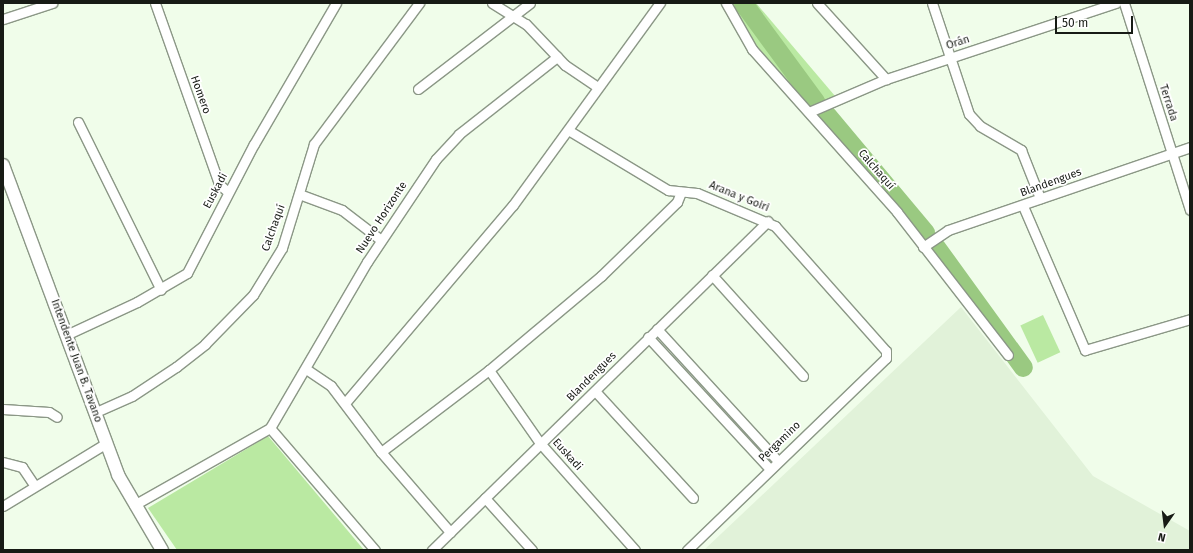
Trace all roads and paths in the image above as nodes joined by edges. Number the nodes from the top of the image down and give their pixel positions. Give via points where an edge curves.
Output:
1 (52, 3) edge
2 (155, 3) edge
3 (336, 3) edge
4 (419, 3) edge
5 (492, 3) edge
6 (530, 3) edge
7 (660, 3) edge
8 (726, 3) edge
9 (817, 3) edge
10 (932, 3) edge
11 (1116, 3) edge
12 (1124, 3) edge
13 (512, 18) junction
14 (3, 19) edge
15 (557, 57) junction
16 (950, 59) junction
17 (886, 79) junction
18 (596, 86) junction
19 (418, 89) dead end
20 (809, 112) junction
21 (78, 122) dead end
22 (568, 130) junction
23 (1190, 147) edge
24 (1171, 154) junction
25 (3, 165) edge
26 (228, 192) junction
27 (681, 192) junction
28 (299, 194) junction
29 (1040, 198) junction
30 (1023, 206) junction
31 (1190, 210) edge
32 (768, 221) junction
33 (381, 240) junction
34 (923, 247) junction
35 (712, 275) junction
36 (160, 290) junction
37 (1190, 319) edge
38 (657, 329) junction
39 (66, 335) junction
40 (648, 337) junction
41 (886, 351) joint
42 (1008, 355) dead end
43 (306, 368) junction
44 (489, 370) junction
45 (803, 376) dead end
46 (595, 391) junction
47 (344, 403) junction
48 (3, 409) edge
49 (96, 412) junction
50 (57, 417) dead end
51 (270, 428) junction
52 (540, 443) junction
53 (105, 444) junction
54 (381, 452) junction
55 (778, 461) junction
56 (3, 462) edge
57 (770, 469) junction
58 (34, 485) junction
59 (485, 498) junction
60 (693, 498) dead end
61 (134, 505) junction
62 (3, 506) edge
63 (450, 532) junction
64 (162, 550) edge
65 (375, 550) edge
66 (432, 550) edge
67 (532, 550) edge
68 (635, 550) edge
69 (687, 550) edge

1 - 14 street
2 - 26 street, Homero via 219,184
3 - 26 street, Euskadi
4 - 28 street, Calchaquí via 322,132 308,160
5 - 13 street
6 - 13 street
7 - 18 street
8 - 20 street, Calchaquí via 752,49
9 - 17 street
10 - 16 street
11 - 16 street, Orán
12 - 24 street, Terrada
13 - 15 street via 526,24
13 - 19 street
15 - 18 street
15 - 33 street, Nuevo Horizonte via 448,145
16 - 17 street, Orán
16 - 29 street via 969,114 980,126 1021,150
17 - 20 street, Orán
18 - 22 street
20 - 34 street, Calchaquí
21 - 36 street
22 - 27 street, Arana y Goiri via 668,190
22 - 47 street via 513,204
23 - 24 street, Blandengues
24 - 29 street, Blandengues
24 - 31 street, Terrada
25 - 39 street, Intendente Juan B. Tavano
26 - 36 street, Euskadi via 187,273
27 - 32 street, Arana y Goiri via 697,193
27 - 44 street via 677,202 601,276
28 - 33 street via 342,210
28 - 49 street, Calchaquí via 282,248 252,295 205,344 176,367 132,396
29 - 30 street, Blandengues
30 - 34 street, Blandengues via 948,230
30 - 37 street via 1085,350
32 - 35 street, Blandengues
32 - 41 street, Arana y Goiri
33 - 43 street, Nuevo Horizonte
34 - 42 street, Calchaquí
35 - 38 street, Blandengues
35 - 45 street
36 - 39 street, Euskadi
38 - 40 street, Blandengues
38 - 55 street
39 - 49 street, Intendente Juan B. Tavano
40 - 46 street, Blandengues
40 - 57 street
41 - 55 street, Pergamino via 886,358
43 - 47 street via 327,381
43 - 51 street, Nuevo Horizonte
44 - 52 street, Euskadi
44 - 54 street
46 - 52 street, Blandengues
46 - 60 street
47 - 54 street
48 - 50 street via 49,412
49 - 53 street, Intendente Juan B. Tavano
51 - 61 street
51 - 65 street
52 - 59 street, Blandengues
52 - 68 street, Euskadi
53 - 58 street
53 - 61 street, Intendente Juan B. Tavano
54 - 63 street
55 - 57 street, Pergamino
56 - 58 street via 22,467
57 - 69 street, Pergamino
58 - 62 street
59 - 63 street, Blandengues
59 - 67 street
61 - 64 street, Intendente Juan B. Tavano
63 - 66 street, Blandengues

